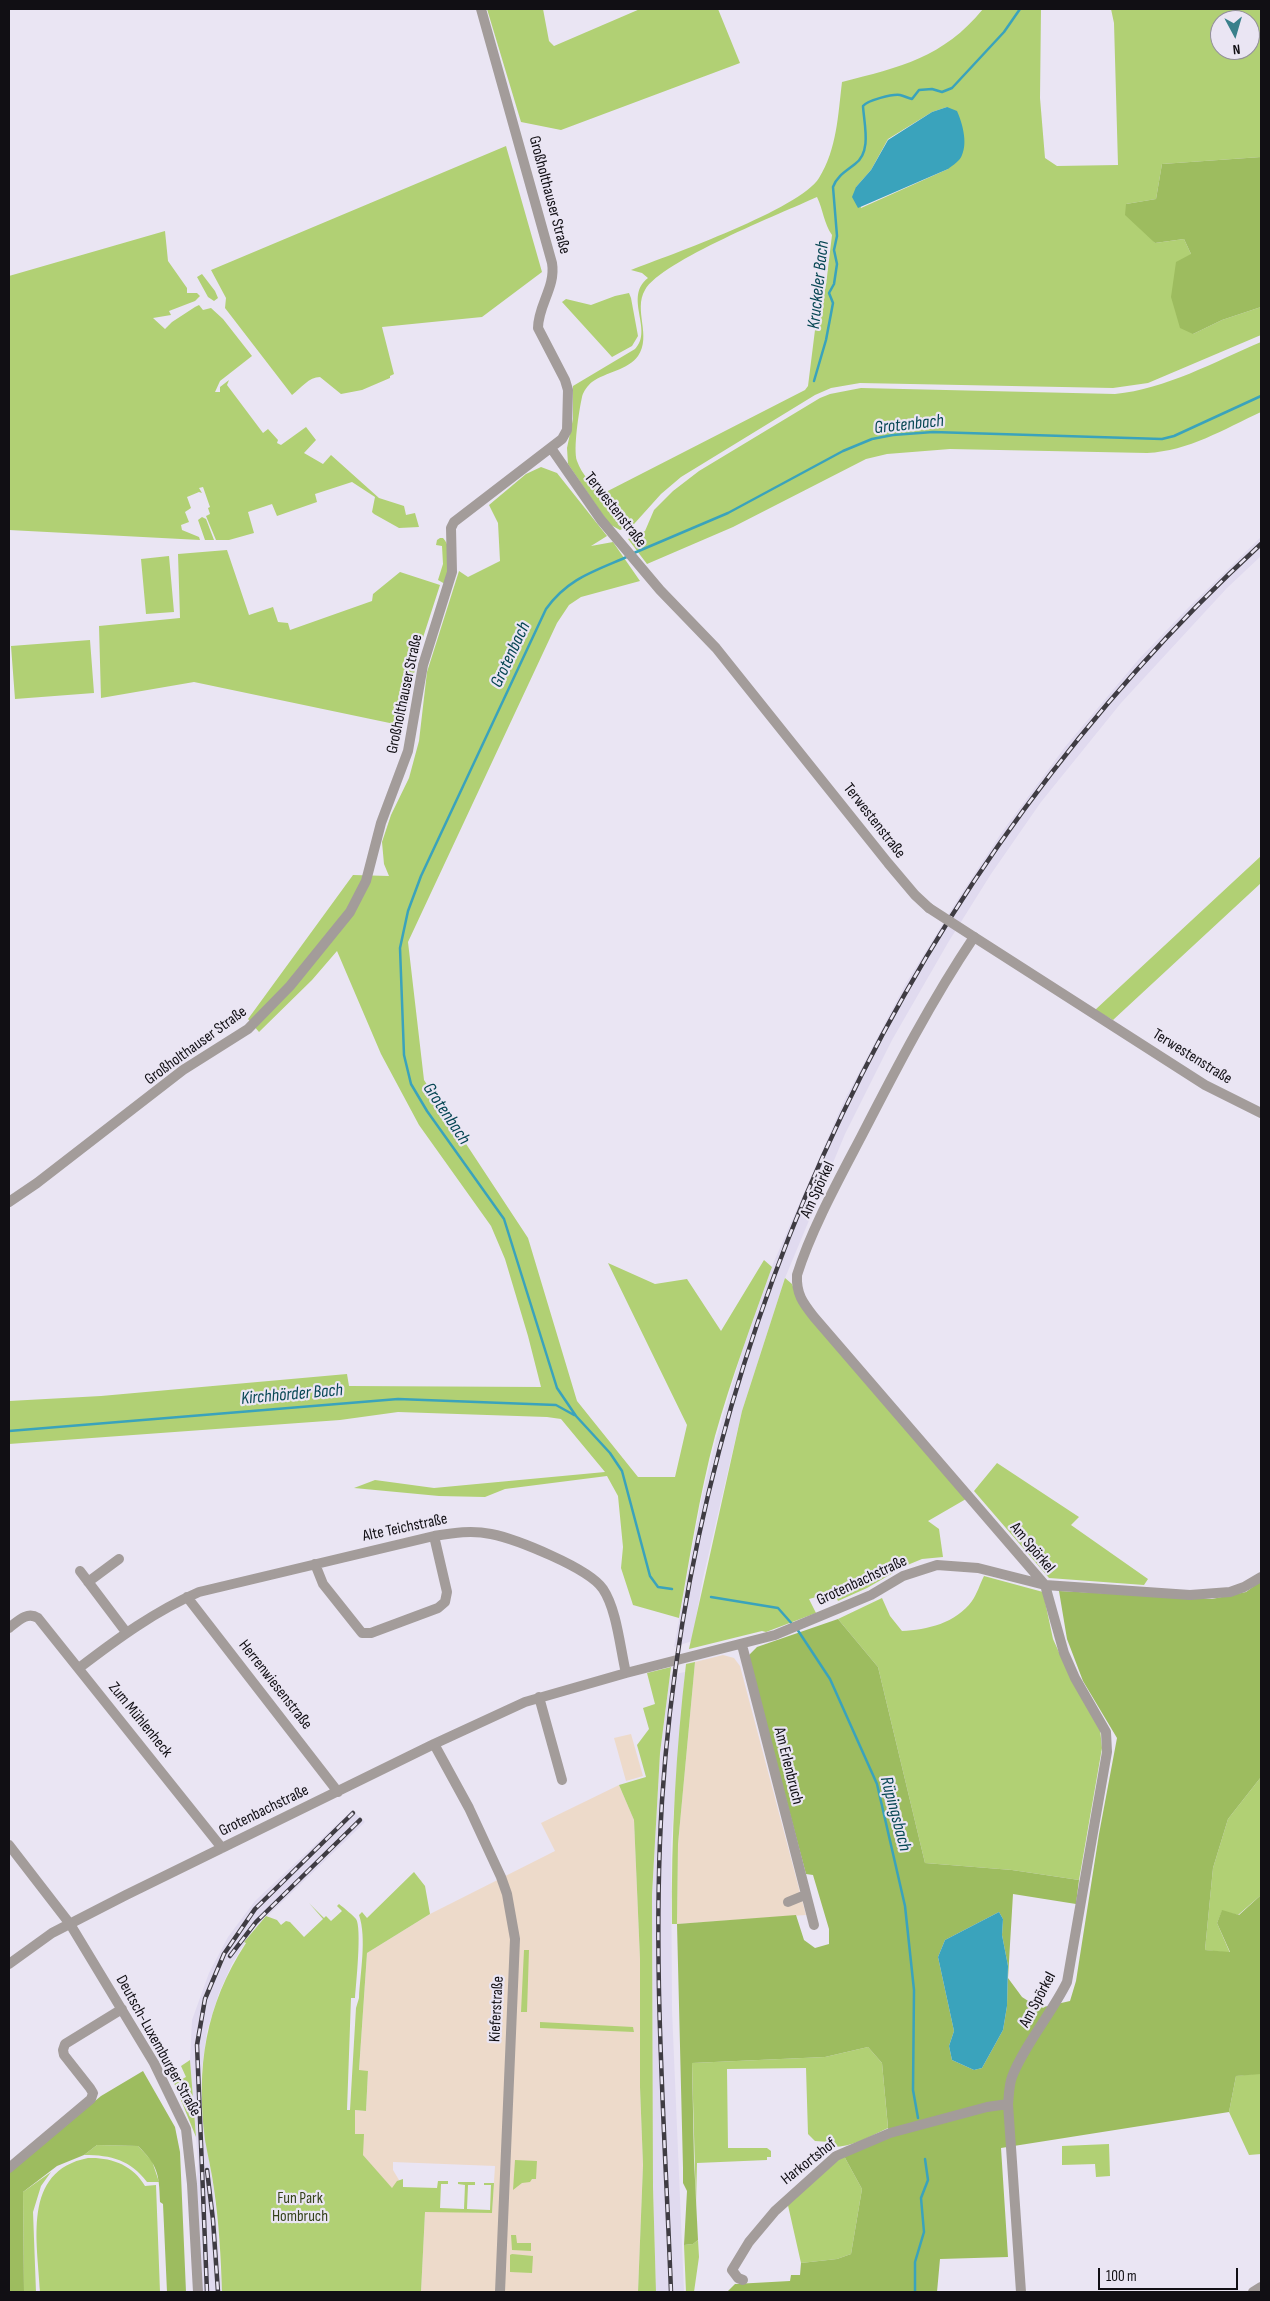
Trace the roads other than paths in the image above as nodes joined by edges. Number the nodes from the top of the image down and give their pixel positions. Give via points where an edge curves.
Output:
1 (481, 9) edge
2 (551, 448) junction
3 (974, 937) junction
4 (1261, 1113) edge
5 (9, 1202) edge
6 (434, 1536) junction
7 (119, 1559) dead end
8 (315, 1564) junction
9 (80, 1571) dead end
10 (1261, 1577) edge
11 (88, 1582) junction
12 (1045, 1585) junction
13 (187, 1597) junction
14 (9, 1628) edge
15 (126, 1632) junction
16 (742, 1645) junction
17 (79, 1668) junction
18 (626, 1674) junction
19 (539, 1697) junction
20 (434, 1744) junction
21 (562, 1780) dead end
22 (338, 1792) junction
23 (9, 1844) edge
24 (222, 1848) junction
25 (805, 1896) junction
26 (788, 1902) dead end
27 (70, 1924) junction
28 (814, 1925) dead end
29 (9, 1964) edge
30 (122, 2008) junction
31 (1008, 2104) junction
32 (9, 2168) edge
33 (743, 2280) dead end
34 (1261, 2288) edge
35 (198, 2292) edge
36 (500, 2292) edge
37 (1021, 2292) edge
38 (1253, 2292) edge

1 - 2 street, Großholthauser Straße via 553,269 538,328 565,380 568,399 566,433
2 - 3 street, Terwestenstraße, bridge via 583,497 660,590 716,648 915,896
2 - 5 street, Großholthauser Straße via 454,522 451,528 452,572 423,665 408,751 381,823 366,881 340,927 290,986 248,1028 183,1070 69,1160
3 - 4 street, Terwestenstraße via 1205,1085
3 - 12 street, Am Spörkel via 942,984 853,1153 800,1264 796,1284 800,1300 814,1317
6 - 8 street, Alte Teichstraße
6 - 8 street via 447,1592 445,1602 438,1608 371,1633 359,1630 323,1584
6 - 18 street, Alte Teichstraße via 462,1532 492,1534 588,1574 608,1598
7 - 11 street
8 - 13 street, Alte Teichstraße
9 - 11 street
10 - 12 street, Grotenbachstraße via 1244,1588 1214,1594
11 - 15 street
12 - 16 street, Grotenbachstraße via 978,1568 937,1565 903,1576 871,1595 806,1624
12 - 31 street, Am Spörkel via 1064,1653 1106,1732 1107,1752 1067,1982 1012,2077
13 - 15 street, Alte Teichstraße
13 - 22 street, Herrenwiesenstraße
14 - 17 street, Zum Mühlenheck via 25,1616 32,1615 43,1623
15 - 17 street, Alte Teichstraße
16 - 18 street, Grotenbachstraße
16 - 25 street, Am Erlenbruch
17 - 24 street, Zum Mühlenheck
18 - 19 street, Grotenbachstraße
19 - 20 street, Grotenbachstraße
19 - 21 street
20 - 22 street, Grotenbachstraße
20 - 36 street, Kieferstraße via 501,1877 515,1939
22 - 24 street, Grotenbachstraße
23 - 27 street, Deutsch-Luxemburger Straße
24 - 27 street, Grotenbachstraße
25 - 26 street
25 - 28 street, Am Erlenbruch
27 - 29 street, Grotenbachstraße
27 - 30 street, Deutsch-Luxemburger Straße
30 - 32 street via 66,2044 63,2050 90,2088 91,2099
30 - 35 street, Deutsch-Luxemburger Straße via 168,2089 186,2129 192,2175
31 - 33 street, Harkortshof via 890,2133 836,2156 790,2195 749,2242 732,2270
31 - 37 street, Am Spörkel
34 - 38 street

